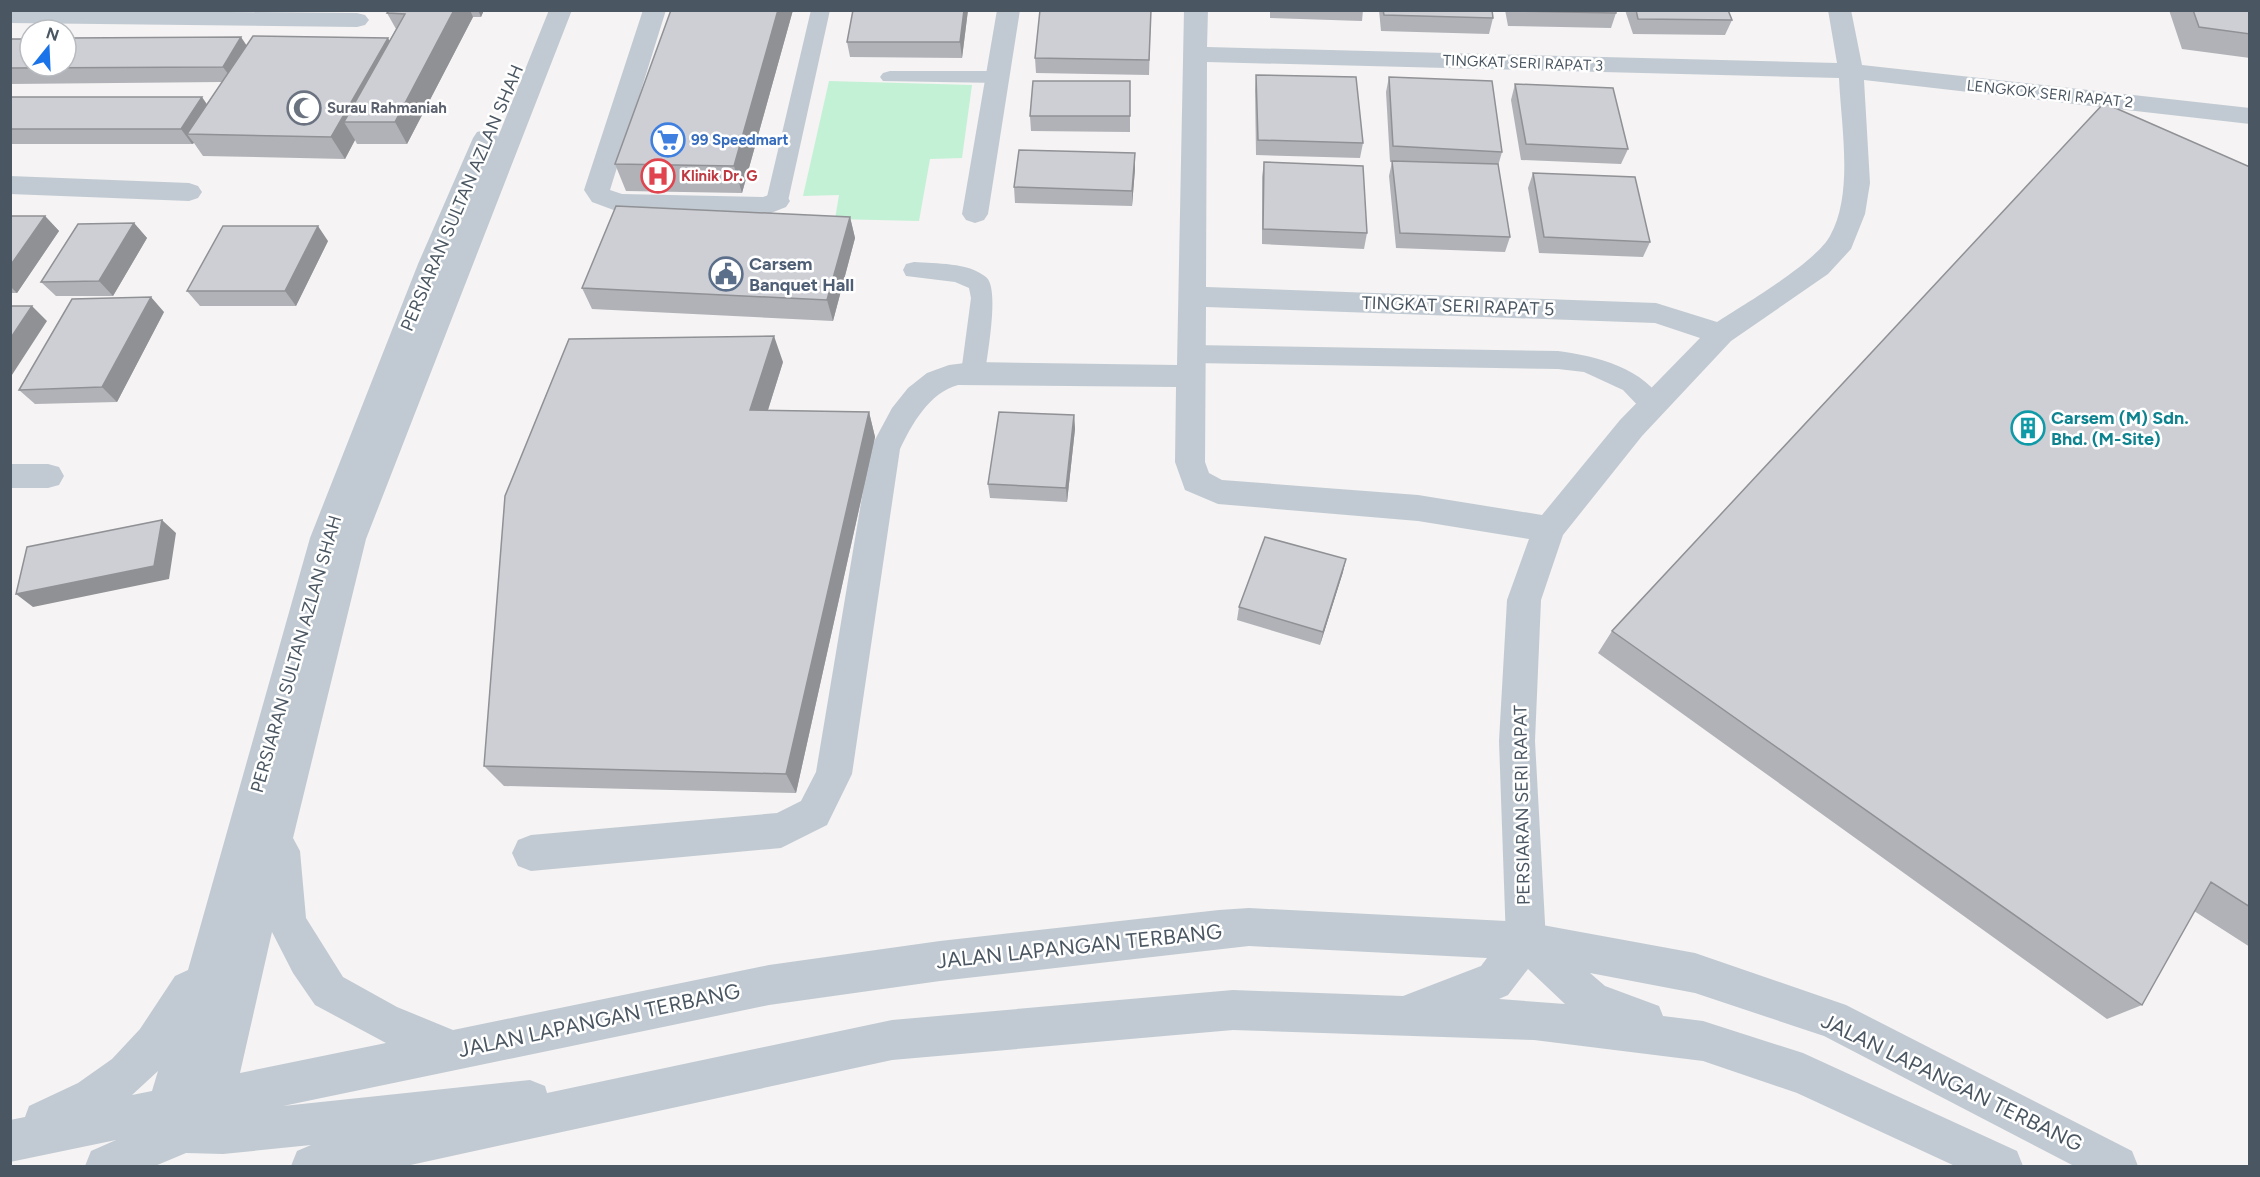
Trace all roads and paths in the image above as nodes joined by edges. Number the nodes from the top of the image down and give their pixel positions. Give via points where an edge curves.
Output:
1 (542, 10) edge
2 (561, 10) edge
3 (655, 10) edge
4 (821, 10) edge
5 (1009, 10) edge
6 (1196, 10) edge
7 (1839, 10) edge
8 (10, 16) edge
9 (357, 20) dead end
10 (1196, 54) junction
11 (1851, 71) junction
12 (890, 77) dead end
13 (998, 77) junction
14 (2250, 116) edge
15 (10, 185) edge
16 (189, 192) dead end
17 (777, 201) joint
18 (975, 214) dead end
19 (914, 270) dead end
20 (1192, 297) junction
21 (1721, 334) junction
22 (1192, 365) junction
23 (973, 373) junction
24 (1653, 405) junction
25 (10, 476) edge
26 (48, 476) dead end
27 (1549, 529) junction
28 (279, 817) junction
29 (531, 853) dead end
30 (221, 927) junction
31 (1526, 941) junction
32 (1402, 1015) junction
33 (1703, 1041) junction
34 (453, 1050) junction
35 (674, 1086) junction
36 (213, 1099) junction
37 (176, 1120) junction
38 (10, 1128) edge
39 (10, 1141) edge
40 (106, 1167) edge
41 (312, 1167) edge
42 (2001, 1167) edge
43 (2117, 1167) edge

1 - 30 street, PERSIARAN SULTAN AZLAN SHAH via 432,264 326,538
2 - 28 street, PERSIARAN SULTAN AZLAN SHAH via 350,539
3 - 17 street via 597,190 601,196 619,203 766,206
4 - 17 lane
5 - 13 street
6 - 10 street
7 - 11 street, PERSIARAN SERI RAPAT
8 - 9 street
10 - 11 street, TINGKAT SERI RAPAT 3
10 - 20 street
11 - 14 street, LENGKOK SERI RAPAT 2
11 - 21 street, PERSIARAN SERI RAPAT via 1857,183 1852,214 1841,242 1818,267
12 - 13 lane
13 - 18 street
15 - 16 street
19 - 23 lane via 959,274 978,283 982,298
20 - 21 street, TINGKAT SERI RAPAT 5 via 1656,314
20 - 22 street
21 - 24 street, PERSIARAN SERI RAPAT
22 - 23 street
22 - 24 lane via 1558,360 1588,364 1632,384
22 - 27 street via 1190,462 1196,481 1218,492 1419,508
23 - 29 street via 948,376 922,392 873,448 834,774 814,813 781,830
24 - 27 street, PERSIARAN SERI RAPAT
25 - 26 street
27 - 31 street, PERSIARAN SERI RAPAT via 1524,600 1517,741
28 - 34 street via 287,922 329,991 384,1022
28 - 36 street, PERSIARAN SULTAN AZLAN SHAH
30 - 37 street, PERSIARAN SULTAN AZLAN SHAH
30 - 38 street via 171,1022 137,1065 93,1098 49,1120
31 - 32 street via 1494,981
31 - 33 street via 1593,1002
31 - 34 street, JALAN LAPANGAN TERBANG via 1249,927 1219,929 769,985
31 - 43 street, JALAN LAPANGAN TERBANG via 1695,973 1832,1019
32 - 33 street via 1534,1020
32 - 35 street via 1233,1010 892,1040
33 - 42 street via 1803,1074
34 - 36 street, JALAN LAPANGAN TERBANG
35 - 37 street via 223,1133
35 - 41 street
36 - 37 street via 201,1117
37 - 39 street
37 - 40 street

